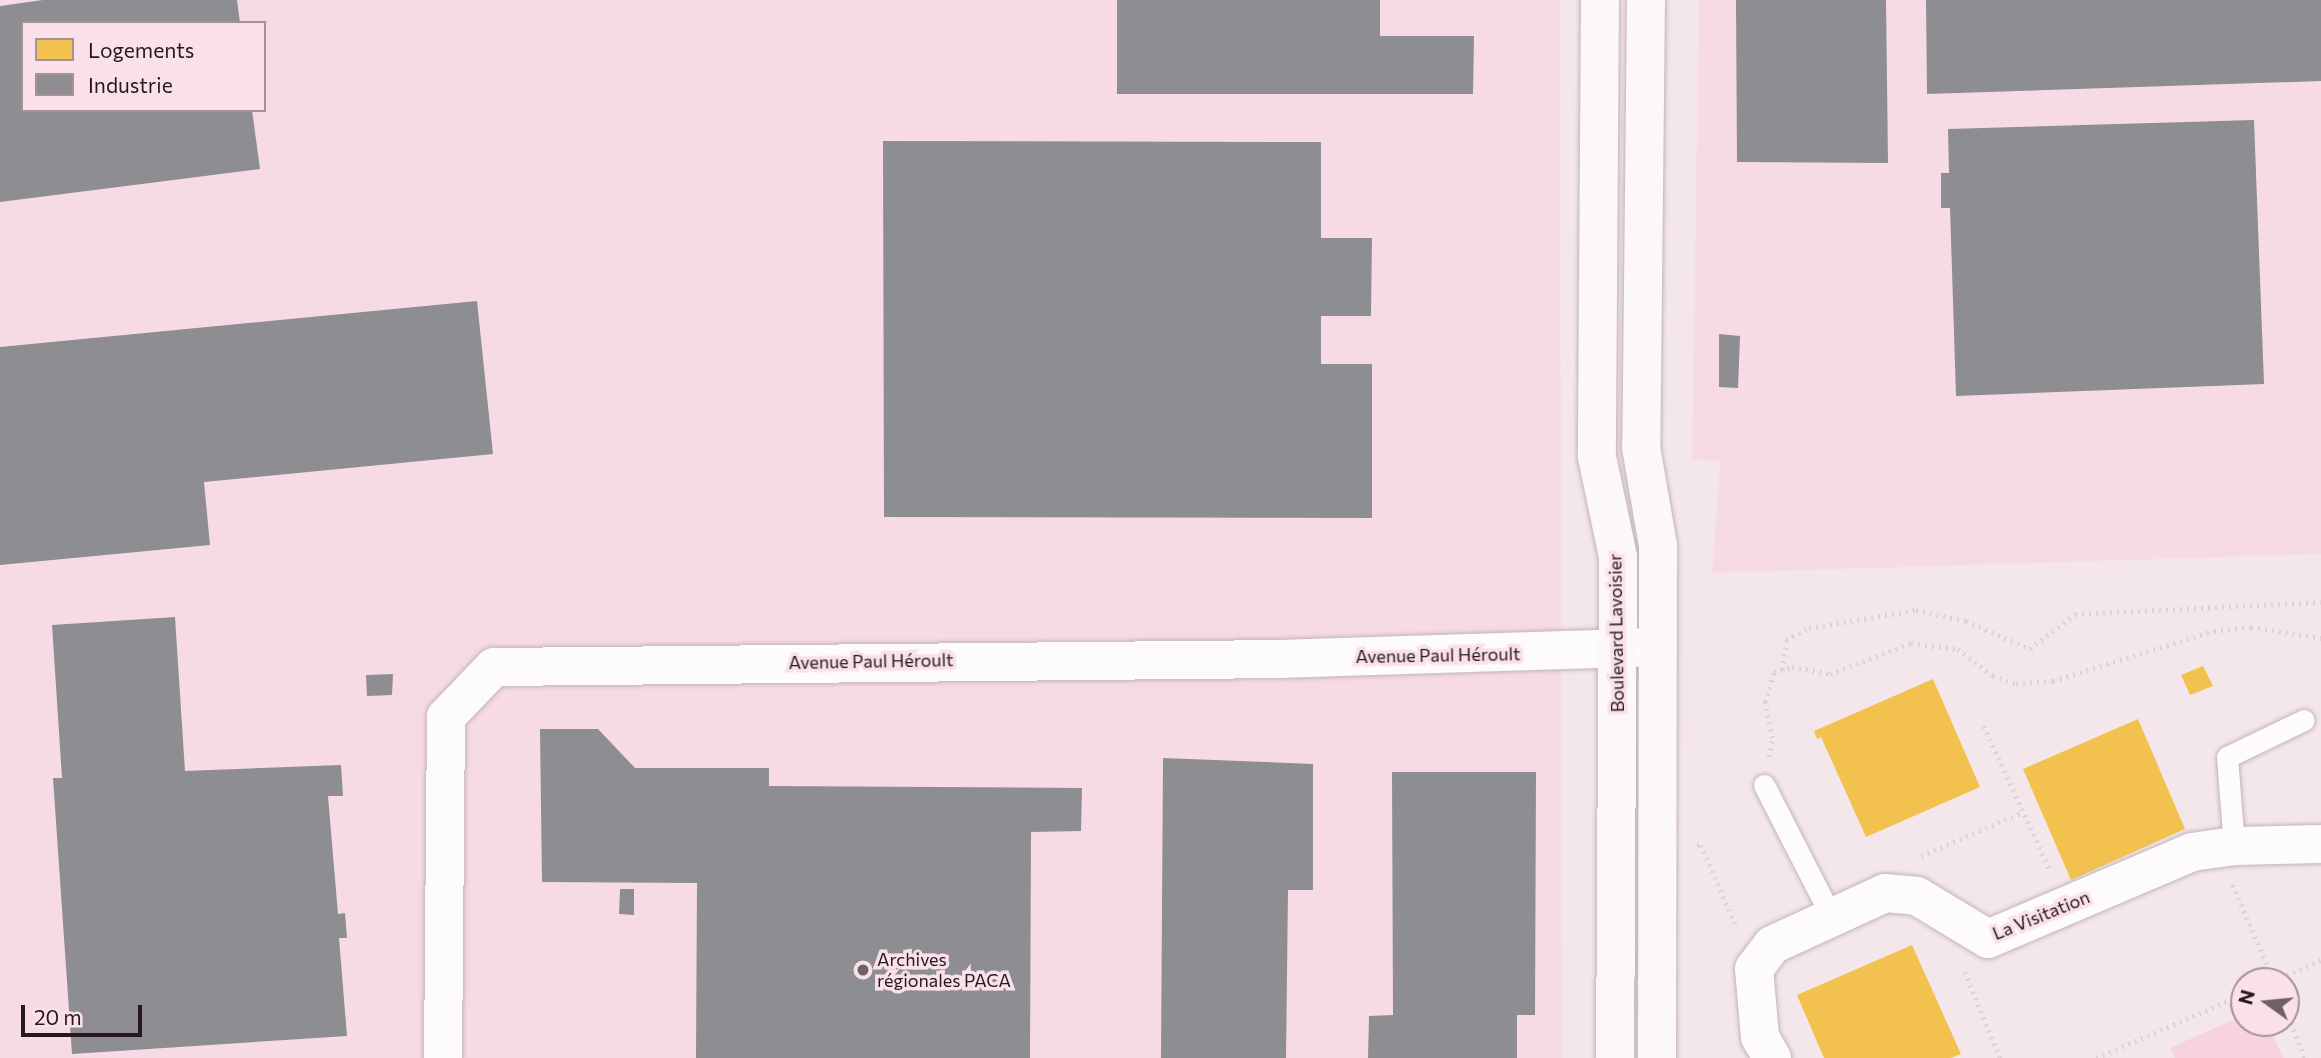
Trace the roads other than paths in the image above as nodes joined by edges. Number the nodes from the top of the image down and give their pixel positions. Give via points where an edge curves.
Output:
1 (1600, 0) edge
2 (1646, 0) edge
3 (1658, 647) junction
4 (1618, 650) junction
5 (2304, 720) dead end
6 (1764, 785) road end
7 (2321, 844) edge
8 (2225, 847) junction
9 (1832, 918) junction
10 (443, 1058) edge
11 (1615, 1058) edge
12 (1657, 1058) edge
13 (1772, 1058) edge

1 - 4 street, Boulevard Lavoisier via 1597,457 1618,557
2 - 3 street via 1641,447 1658,545
3 - 4 street, Avenue Paul Héroult
3 - 12 street
4 - 10 street, Avenue Paul Héroult via 1281,659 494,667 446,717
4 - 11 street, Boulevard Lavoisier
5 - 8 lane via 2227,757
6 - 9 lane
7 - 8 street, La Visitation
8 - 9 street, La Visitation via 2192,852 1987,939 1917,896 1885,893
9 - 13 street via 1772,945 1754,969 1760,1037

